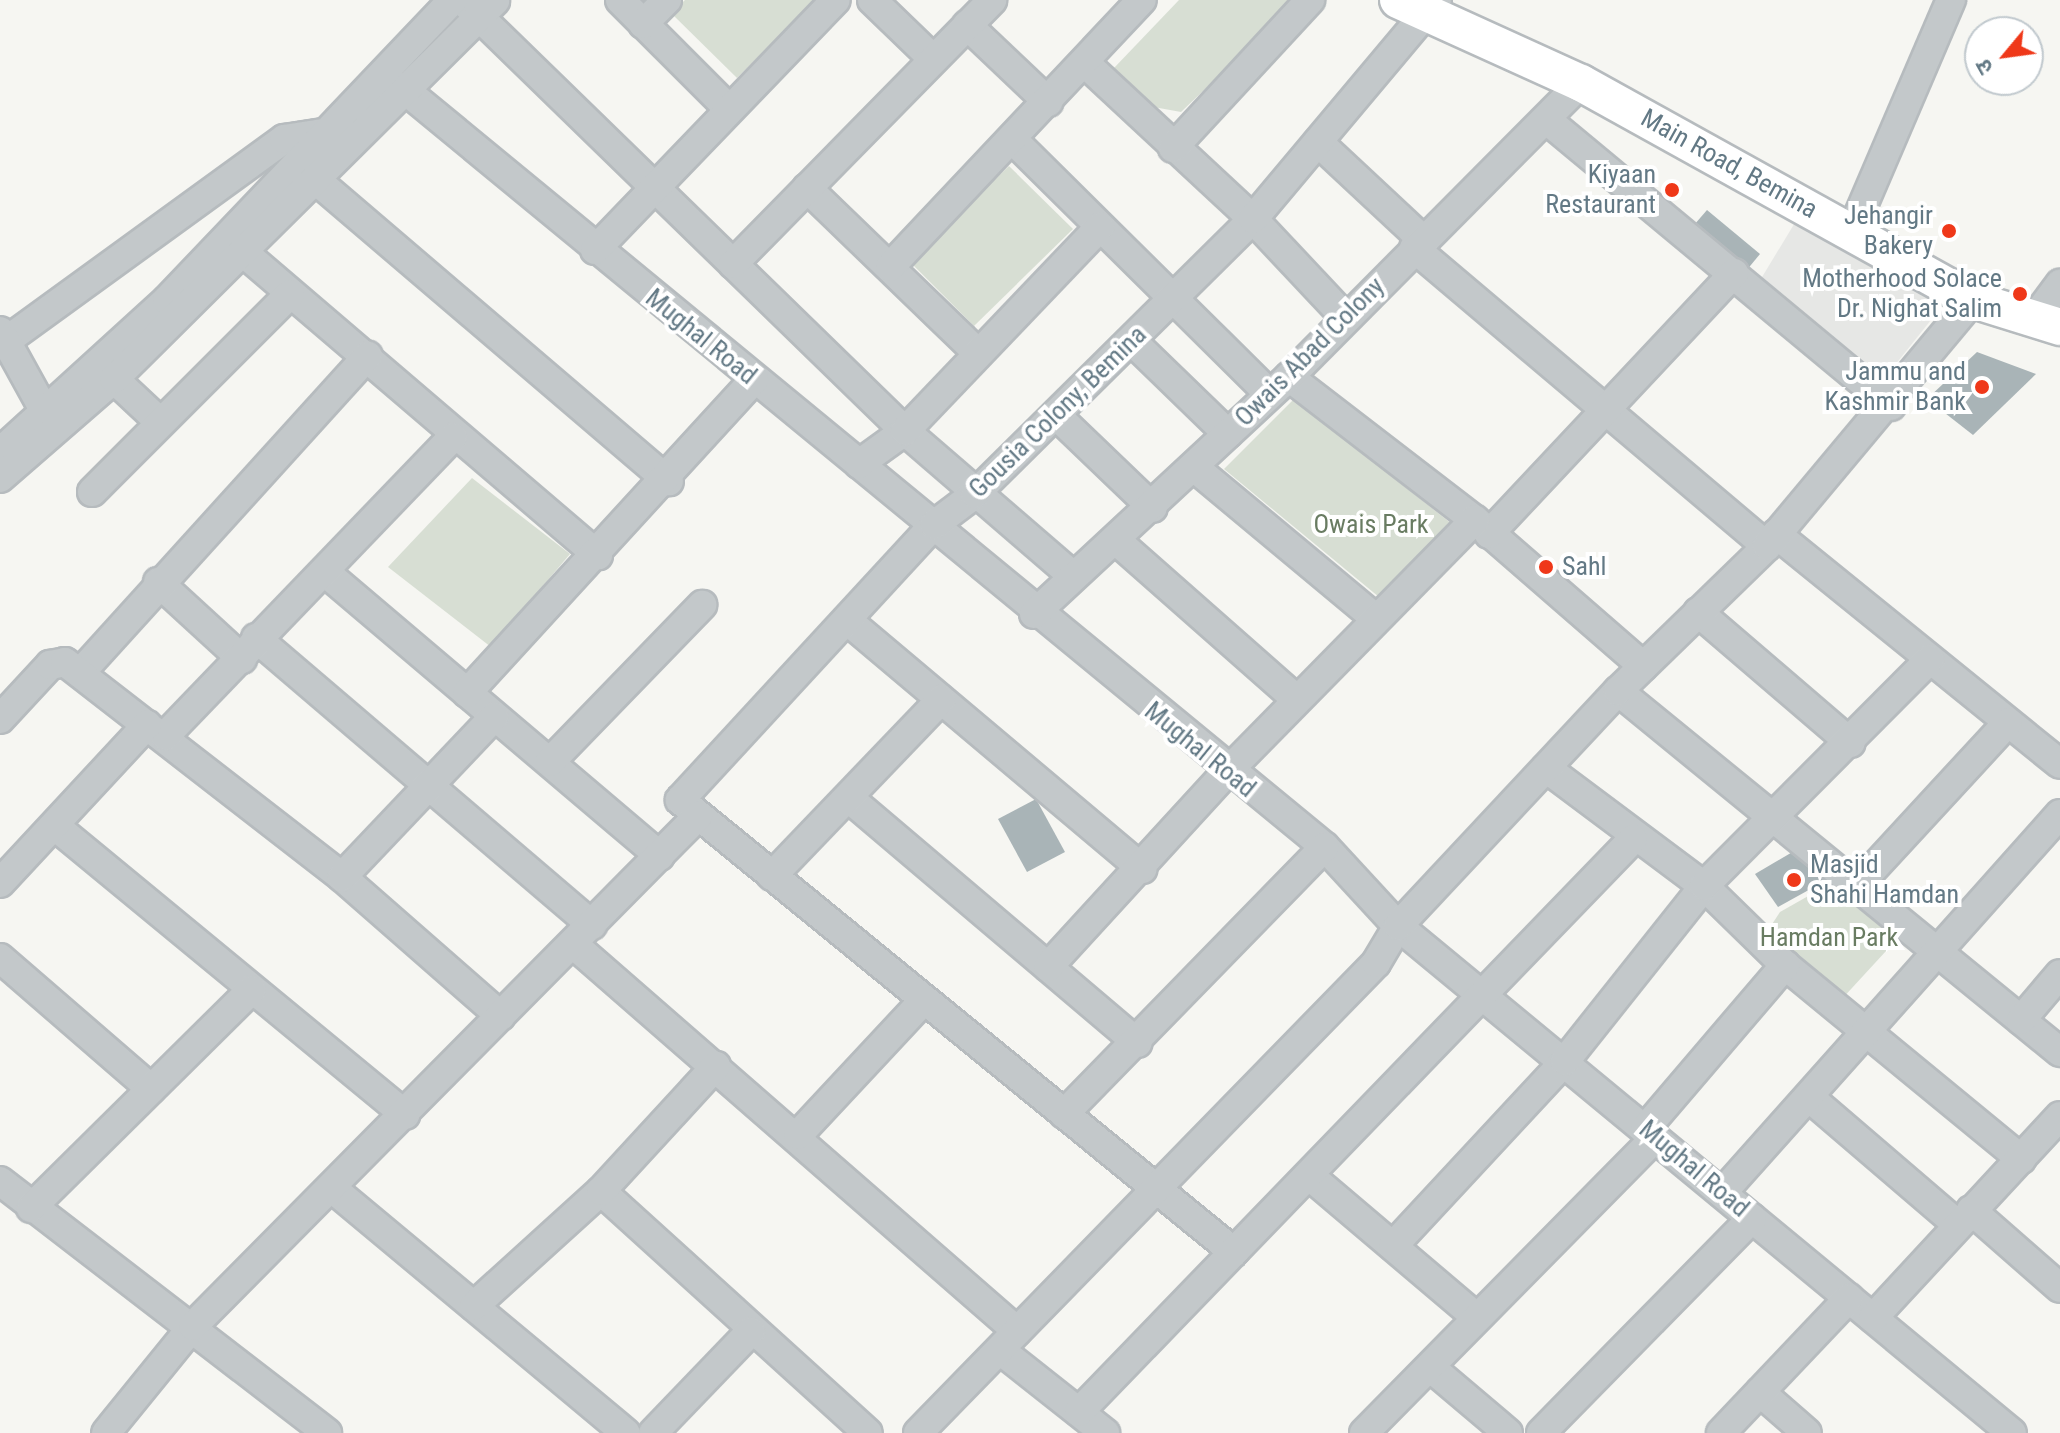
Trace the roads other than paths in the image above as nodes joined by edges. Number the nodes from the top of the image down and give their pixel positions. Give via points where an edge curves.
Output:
1 (453, 0) edge
2 (620, 0) edge
3 (667, 0) edge
4 (836, 0) edge
5 (872, 0) edge
6 (992, 0) edge
7 (1142, 0) edge
8 (1310, 0) edge
9 (1951, 0) edge
10 (480, 4) edge
11 (1421, 6) edge
12 (643, 24) junction
13 (967, 25) junction
14 (933, 59) junction
15 (1085, 63) junction
16 (1581, 83) junction
17 (393, 84) junction
18 (1048, 102) junction
19 (729, 109) junction
20 (1548, 121) junction
21 (330, 132) junction
22 (1012, 139) junction
23 (1318, 142) junction
24 (1173, 148) junction
25 (316, 180) junction
26 (655, 188) junction
27 (807, 188) junction
28 (1253, 219) junction
29 (1100, 227) junction
30 (1851, 233) junction
31 (235, 244) junction
32 (1419, 244) junction
33 (595, 250) junction
34 (733, 264) junction
35 (890, 267) junction
36 (1734, 273) junction
37 (2060, 284) edge
38 (290, 294) junction
39 (1973, 300) junction
40 (1175, 301) junction
41 (1346, 318) junction
42 (2047, 323) edge
43 (3, 336) edge
44 (1133, 342) junction
45 (976, 351) junction
46 (368, 356) junction
47 (114, 379) junction
48 (754, 380) junction
49 (1279, 385) junction
50 (1891, 406) junction
51 (1610, 409) junction
52 (1056, 415) junction
53 (52, 422) junction
54 (160, 422) junction
55 (905, 431) junction
56 (1228, 434) junction
57 (453, 437) junction
58 (0, 452) edge
59 (859, 464) junction
60 (1195, 468) junction
61 (0, 478) edge
62 (669, 481) junction
63 (92, 492) dead end
64 (975, 494) junction
65 (1153, 508) junction
66 (934, 525) junction
67 (1482, 527) junction
68 (1772, 540) junction
69 (1118, 542) junction
70 (598, 555) junction
71 (325, 572) junction
72 (1073, 576) junction
73 (158, 582) junction
74 (702, 605) dead end
75 (1698, 612) junction
76 (1034, 614) junction
77 (1376, 619) junction
78 (848, 621) junction
79 (249, 649) junction
80 (1930, 659) junction
81 (1643, 666) junction
82 (81, 672) junction
83 (1618, 691) junction
84 (467, 693) junction
85 (1296, 699) junction
86 (941, 700) junction
87 (494, 717) junction
88 (0, 719) edge
89 (2008, 722) junction
90 (156, 730) junction
91 (1851, 743) junction
92 (2058, 758) edge
93 (550, 762) junction
94 (1546, 768) junction
95 (1226, 773) junction
96 (428, 784) junction
97 (850, 799) junction
98 (689, 808) junction
99 (2060, 814) edge
100 (1776, 821) junction
101 (55, 826) junction
102 (1633, 839) junction
103 (1325, 847) junction
104 (660, 856) junction
105 (1142, 869) junction
106 (772, 876) junction
107 (342, 877) junction
108 (0, 883) edge
109 (1704, 886) junction
110 (1856, 887) junction
111 (1398, 926) junction
112 (583, 935) junction
113 (1938, 953) junction
114 (0, 958) edge
115 (1785, 965) junction
116 (1048, 967) junction
117 (2060, 974) edge
118 (251, 990) junction
119 (1482, 995) junction
120 (924, 1000) junction
121 (501, 1016) junction
122 (2021, 1020) junction
123 (1869, 1034) junction
124 (1138, 1043) junction
125 (2060, 1052) edge
126 (1565, 1061) junction
127 (716, 1066) junction
128 (151, 1089) junction
129 (1810, 1098) junction
130 (1064, 1114) junction
131 (405, 1115) junction
132 (2060, 1116) edge
133 (1650, 1133) junction
134 (798, 1135) junction
135 (2021, 1159) junction
136 (1311, 1177) junction
137 (0, 1181) edge
138 (333, 1189) junction
139 (1159, 1189) junction
140 (601, 1191) junction
141 (1722, 1193) junction
142 (31, 1208) junction
143 (1752, 1218) junction
144 (1964, 1218) junction
145 (1393, 1246) junction
146 (1234, 1252) junction
147 (2060, 1288) edge
148 (1849, 1298) junction
149 (474, 1306) junction
150 (1474, 1315) junction
151 (1873, 1318) junction
152 (193, 1326) junction
153 (751, 1331) junction
154 (1008, 1340) junction
155 (1430, 1367) junction
156 (1760, 1392) junction
157 (1079, 1412) junction
158 (935, 1428) edge
159 (106, 1433) edge
160 (327, 1433) edge
161 (626, 1433) edge
162 (653, 1433) edge
163 (868, 1433) edge
164 (1105, 1433) edge
165 (1364, 1433) edge
166 (1508, 1433) edge
167 (1541, 1433) edge
168 (1721, 1433) edge
169 (1807, 1433) edge
170 (2012, 1433) edge

1 - 17 street
2 - 12 street
3 - 12 street
4 - 19 street
5 - 14 street
6 - 13 street
7 - 15 street
8 - 24 street
9 - 30 street
10 - 17 street
10 - 26 street
11 - 16 main road, Main Road, Bemina
11 - 23 street, Gousia Colony, Bemina
12 - 19 street
13 - 14 street
13 - 18 street
14 - 27 street
15 - 18 street
15 - 24 street
16 - 20 street, Owais Abad Colony
16 - 30 main road, Main Road, Bemina
17 - 21 street
17 - 25 street
17 - 33 street, Mughal Road
18 - 22 street
19 - 26 street
20 - 32 street, Owais Abad Colony
20 - 36 street
21 - 31 street
21 - 43 street via 284,139
22 - 29 street
22 - 35 street
23 - 28 street, Gousia Colony, Bemina
23 - 32 street
24 - 28 street
25 - 31 street
25 - 62 street
26 - 33 street
26 - 34 street
27 - 34 street
27 - 35 street
28 - 40 street, Gousia Colony, Bemina
28 - 41 street
29 - 40 street
29 - 45 street
30 - 39 main road, Main Road, Bemina
31 - 38 street
31 - 47 street
31 - 53 street
32 - 41 street, Owais Abad Colony
32 - 51 street
33 - 48 street, Mughal Road
34 - 55 street
35 - 45 street
36 - 50 street
36 - 51 street
37 - 42 street
38 - 46 street
38 - 54 street
39 - 42 main road, Main Road, Bemina
39 - 50 street
40 - 44 street, Gousia Colony, Bemina
40 - 49 street
41 - 49 street, Owais Abad Colony
43 - 53 street
44 - 52 street, Gousia Colony, Bemina
44 - 56 street
45 - 55 street
46 - 57 street
46 - 73 street
47 - 53 street
47 - 54 street
48 - 59 street, Mughal Road
48 - 62 street
49 - 56 street, Owais Abad Colony
49 - 67 street
50 - 68 street
51 - 67 street
51 - 68 street
52 - 64 street, Gousia Colony, Bemina
52 - 65 street
53 - 58 street
53 - 61 street
54 - 63 street
55 - 59 street
55 - 64 street
56 - 60 street, Owais Abad Colony
57 - 70 street
57 - 71 street
59 - 66 street, Mughal Road
60 - 65 street, Owais Abad Colony
60 - 77 street
62 - 70 street
64 - 66 street, Gousia Colony, Bemina
64 - 72 street
65 - 69 street, Owais Abad Colony
66 - 76 street, Mughal Road
66 - 78 street, Gousia Colony, Bemina
67 - 77 street
67 - 81 street
68 - 75 street
68 - 80 street
69 - 72 street, Owais Abad Colony
69 - 85 street
70 - 84 street
71 - 79 street
71 - 84 street
72 - 76 street, Owais Abad Colony
73 - 79 street
73 - 82 street
74 - 93 street
75 - 81 street
75 - 91 street
76 - 95 street, Mughal Road
77 - 85 street
78 - 86 street
78 - 98 street, Gousia Colony, Bemina
79 - 90 street
79 - 96 street
80 - 89 street
80 - 91 street
81 - 83 street
82 - 88 street via 65,662 50,665
82 - 90 street
83 - 94 street
83 - 100 street
84 - 87 street
85 - 95 street
86 - 97 street
86 - 105 street
87 - 93 street
87 - 96 street
89 - 92 street
89 - 110 street
90 - 101 street
90 - 107 street
91 - 100 street
93 - 104 street
94 - 102 street
94 - 111 street
95 - 103 street, Mughal Road
95 - 105 street
96 - 107 street
96 - 112 street
97 - 106 street
97 - 116 street
98 - 104 street, Gousia Colony, Bemina
98 - 106 street
99 - 113 street
100 - 109 street
100 - 110 street
101 - 108 street
101 - 118 street
102 - 109 street
102 - 119 street
103 - 111 street, Mughal Road
103 - 124 street
104 - 112 street, Gousia Colony, Bemina
105 - 116 street
106 - 120 street
107 - 121 street
109 - 115 street
109 - 126 street
110 - 113 street
111 - 119 street, Mughal Road
111 - 139 street via 1376,963
112 - 121 street, Gousia Colony, Bemina
112 - 127 street
113 - 122 street
113 - 123 street
114 - 128 street
115 - 123 street
115 - 133 street
116 - 124 street
117 - 122 street
118 - 128 street
118 - 131 street
119 - 126 street, Mughal Road
119 - 136 street
120 - 130 street
120 - 134 street
121 - 131 street, Gousia Colony, Bemina
122 - 125 street
123 - 129 street
123 - 135 street
124 - 130 street
126 - 133 street, Mughal Road
126 - 145 street
127 - 134 street
127 - 140 street
128 - 142 street
129 - 141 street
129 - 144 street
130 - 139 street
131 - 138 street, Gousia Colony, Bemina
132 - 135 street
133 - 141 street, Mughal Road
133 - 150 street
134 - 154 street
135 - 144 street
136 - 145 street
136 - 146 street
137 - 142 street
138 - 149 street
138 - 152 street, Gousia Colony, Bemina
139 - 146 street
139 - 154 street
140 - 149 street
140 - 153 street
141 - 143 street, Mughal Road
142 - 152 street
143 - 148 street, Mughal Road
143 - 167 street
144 - 147 street
144 - 151 street
145 - 150 street
146 - 157 street
148 - 151 street, Mughal Road
148 - 156 street
149 - 161 street
150 - 155 street
151 - 170 street, Mughal Road
152 - 159 street, Gousia Colony, Bemina
152 - 160 street
153 - 162 street
153 - 163 street
154 - 157 street
154 - 158 street
155 - 165 street
155 - 166 street
156 - 168 street
156 - 169 street
157 - 164 street

